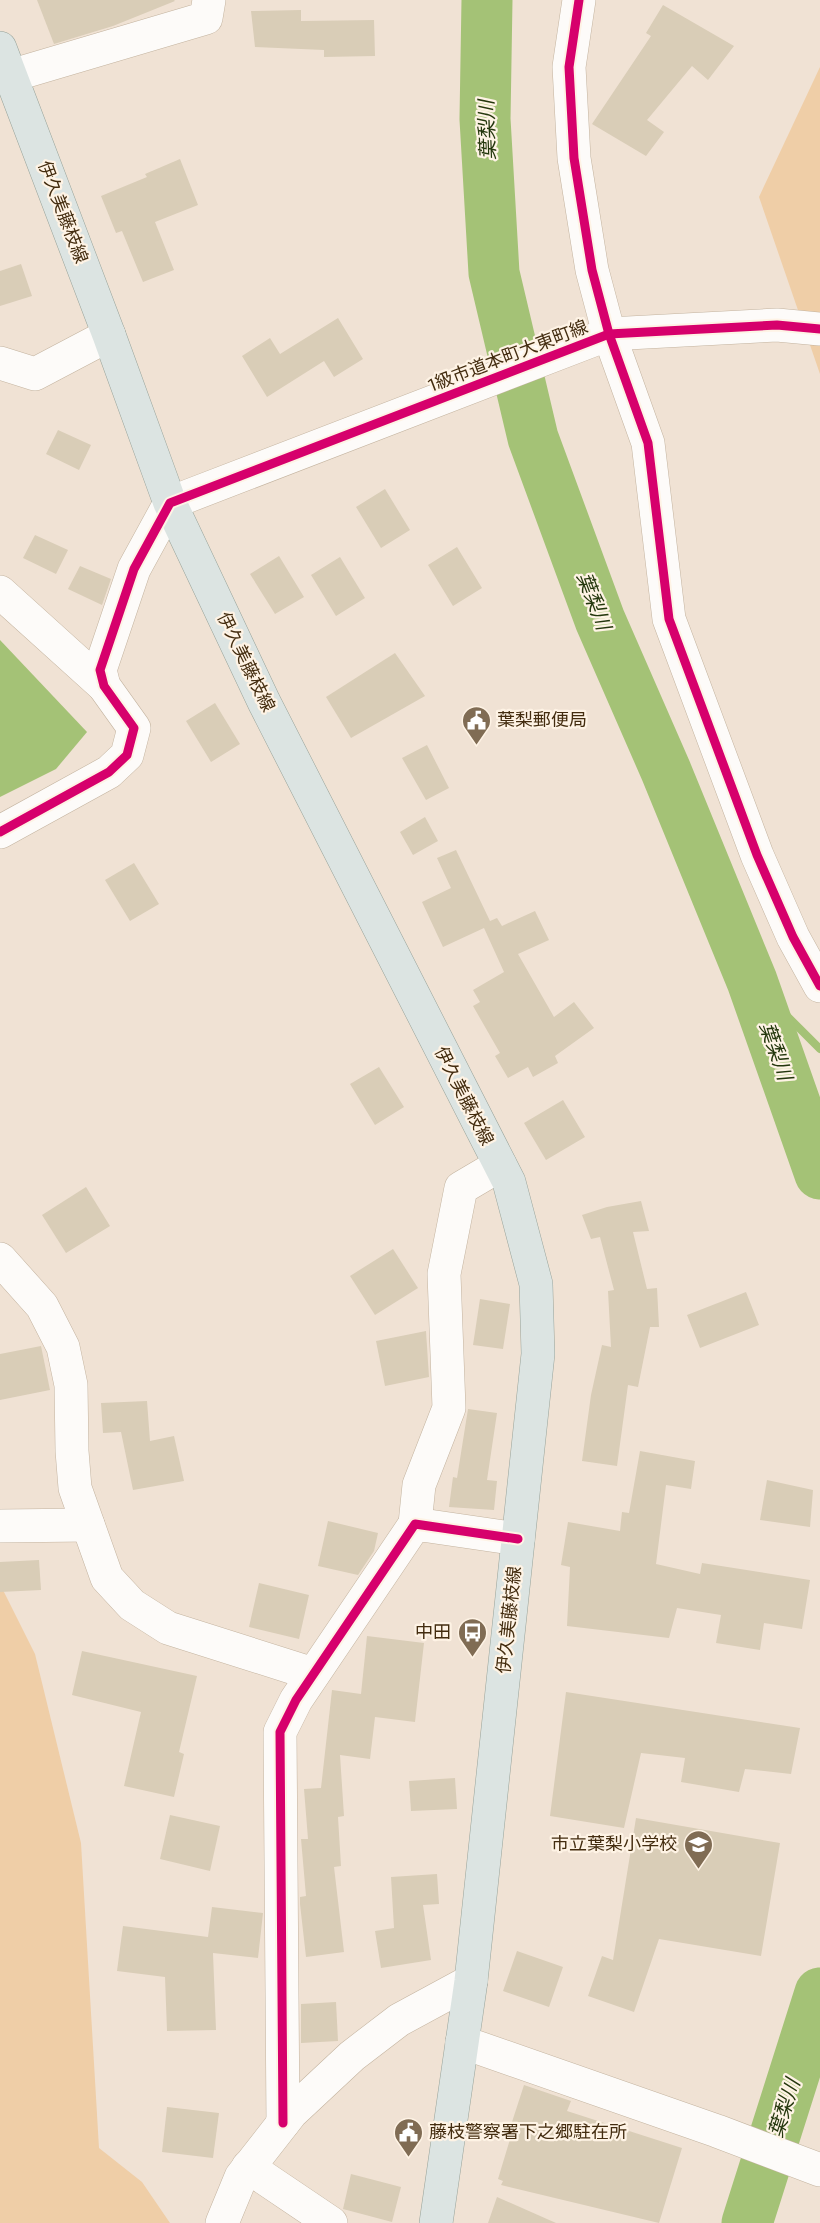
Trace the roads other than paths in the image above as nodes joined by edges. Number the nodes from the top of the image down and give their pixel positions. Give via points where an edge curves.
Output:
1 (208, 0) edge
2 (579, 0) edge
3 (5, 62) edge
4 (820, 329) edge
5 (609, 334) junction
6 (109, 335) junction
7 (0, 363) edge
8 (170, 503) junction
9 (0, 592) edge
10 (104, 686) junction
11 (0, 832) edge
12 (820, 986) edge
13 (500, 1165) junction
14 (0, 1259) edge
15 (415, 1524) junction
16 (88, 1525) junction
17 (0, 1526) edge
18 (518, 1539) junction
19 (313, 1674) junction
20 (471, 1982) junction
21 (462, 2042) junction
22 (283, 2123) junction
23 (249, 2167) junction
24 (820, 2170) edge
25 (222, 2223) edge
26 (331, 2223) edge
27 (436, 2223) edge

1 - 3 street via 206,18
2 - 5 street, 1級市道本町大東町線 via 569,67 574,158 592,270
3 - 6 main road, 伊久美藤枝線
4 - 5 street via 777,326
5 - 8 street, 1級市道本町大東町線
5 - 12 street via 648,443 669,619 757,855 793,937
6 - 7 street via 34,374
6 - 8 main road, 伊久美藤枝線
8 - 10 street via 134,569 100,669
8 - 13 main road, 伊久美藤枝線 via 264,702
9 - 10 street
10 - 11 street via 134,728 127,755 109,772
13 - 15 street via 461,1188 458,1199 444,1274 449,1407 419,1485
13 - 18 main road, 伊久美藤枝線 via 509,1182 536,1284 538,1354
14 - 16 street via 42,1306 63,1347 71,1385 75,1488
15 - 18 street
15 - 19 street
16 - 17 street
16 - 19 street via 107,1578 132,1605 168,1628
18 - 20 main road, 伊久美藤枝線
19 - 22 street via 280,1732
20 - 21 main road, 伊久美藤枝線
20 - 22 street via 399,2020 352,2056
21 - 24 street
21 - 27 main road, 伊久美藤枝線
22 - 23 street
23 - 25 street
23 - 26 street

